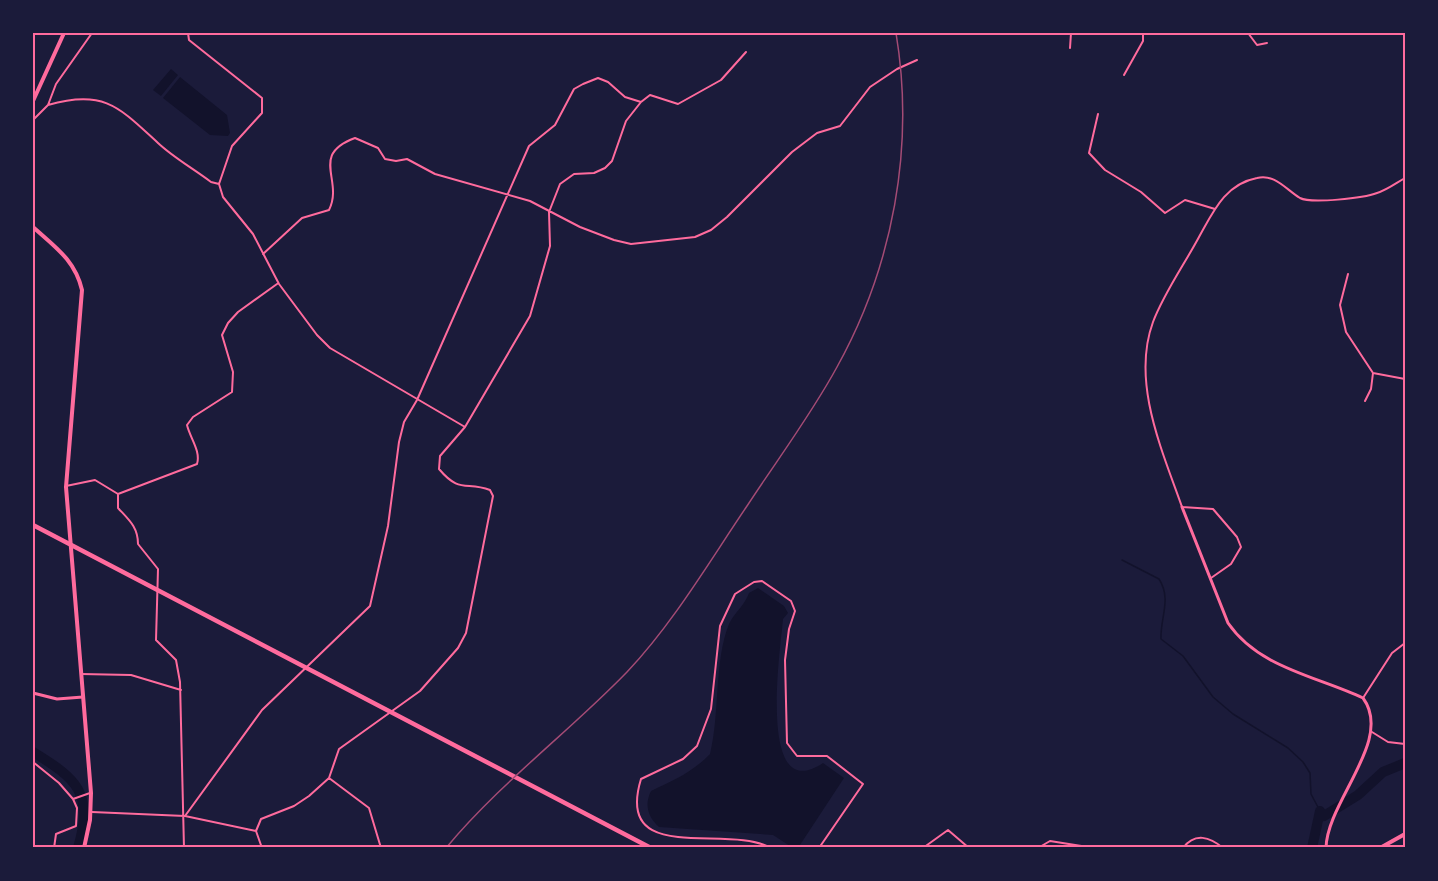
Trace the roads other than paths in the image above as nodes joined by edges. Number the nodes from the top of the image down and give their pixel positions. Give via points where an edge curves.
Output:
1 (64, 33) edge
2 (92, 33) edge
3 (188, 33) edge
4 (1071, 33) edge
5 (1143, 33) edge
6 (1248, 33) edge
7 (1267, 43) dead end
8 (1070, 48) dead end
9 (746, 52) dead end
10 (917, 60) dead end
11 (1124, 75) dead end
12 (33, 101) edge
13 (641, 102) junction
14 (48, 105) junction
15 (1098, 114) dead end
16 (33, 120) edge
17 (1405, 178) edge
18 (219, 184) junction
19 (508, 193) junction
20 (1215, 209) junction
21 (549, 212) junction
22 (33, 227) edge
23 (263, 254) junction
24 (1348, 274) dead end
25 (279, 284) junction
26 (1373, 373) junction
27 (1405, 379) edge
28 (417, 400) junction
29 (1365, 401) dead end
30 (465, 427) junction
31 (66, 487) junction
32 (118, 494) junction
33 (1182, 507) junction
34 (33, 525) edge
35 (1210, 578) junction
36 (1405, 643) edge
37 (81, 674) junction
38 (181, 690) junction
39 (33, 693) edge
40 (83, 697) junction
41 (1363, 698) junction
42 (1372, 732) junction
43 (1405, 744) edge
44 (33, 762) edge
45 (329, 778) junction
46 (91, 793) junction
47 (73, 799) junction
48 (91, 812) junction
49 (185, 816) junction
50 (256, 831) junction
51 (1405, 834) edge
52 (54, 848) edge
53 (84, 848) edge
54 (184, 848) edge
55 (262, 848) edge
56 (381, 848) edge
57 (651, 848) edge
58 (771, 848) edge
59 (819, 848) edge
60 (923, 848) edge
61 (969, 848) edge
62 (1038, 848) edge
63 (1094, 848) edge
64 (1183, 848) edge
65 (1223, 848) edge
66 (1326, 848) edge
67 (1380, 848) edge

1 - 12 main road
2 - 14 street via 56,84
3 - 18 street via 189,40 262,98 264,105 262,114 232,146
4 - 8 street
5 - 11 street via 1143,41
6 - 7 street via 1257,45
9 - 13 street via 721,80 678,104 654,95
10 - 21 street via 870,87 840,126 816,133 727,217 702,235 631,244 591,232
13 - 19 street via 625,97 598,78 574,89 555,125 529,146
13 - 21 street via 626,121 612,161 600,170 566,178
14 - 16 street
14 - 18 street via 90,98 115,105 159,144
15 - 20 street via 1089,153 1105,170 1141,192 1165,213 1185,200
17 - 20 street via 1365,197 1308,200 1277,180 1260,177 1233,187
18 - 23 street via 223,197 253,234
19 - 21 street
19 - 23 street via 435,174 406,159 386,159 378,148 355,138 331,153 333,197 329,210 302,218
19 - 28 street
20 - 33 street via 1154,319 1146,351 1150,409
21 - 30 street via 550,246 530,315
22 - 31 main road via 68,257 82,290
23 - 25 street
24 - 26 street via 1340,305 1346,332
25 - 28 street via 330,348
25 - 32 street via 238,312 222,334 234,383 231,392 187,425 198,452 197,464
26 - 27 street
26 - 29 street
28 - 30 street
28 - 49 street via 404,422 399,442 388,526 370,606 262,710
30 - 45 street via 440,456 440,469 459,486 482,487 493,496 466,633 458,648 420,691 339,749
31 - 32 street via 95,480
31 - 37 main road
32 - 38 street via 118,508 138,532 138,544 158,569 156,640 176,660
33 - 35 street
33 - 35 street via 1213,509 1241,547 1231,564
34 - 57 highway
35 - 41 street via 1228,623 1255,653
36 - 41 street via 1392,653
37 - 38 street via 131,675
37 - 40 main road
38 - 49 street
39 - 40 street via 57,699
40 - 46 main road
41 - 42 street via 1371,712
42 - 43 street via 1389,742
42 - 66 street via 1329,829
44 - 47 street
45 - 50 street via 294,806 261,819
45 - 56 street via 369,808
46 - 47 street
46 - 48 main road
47 - 52 street via 76,826 58,833
48 - 49 street
48 - 53 main road
49 - 50 street
49 - 54 street
50 - 55 street
51 - 67 main road
58 - 59 street via 758,842 720,837 667,837 641,822 636,803 640,780 683,759 698,746 711,709 720,626 735,594 762,581 791,601 795,611 785,660 787,742 797,756 827,756 863,784
60 - 61 street via 948,830
62 - 63 street via 1050,841
64 - 65 street via 1194,838 1206,837

